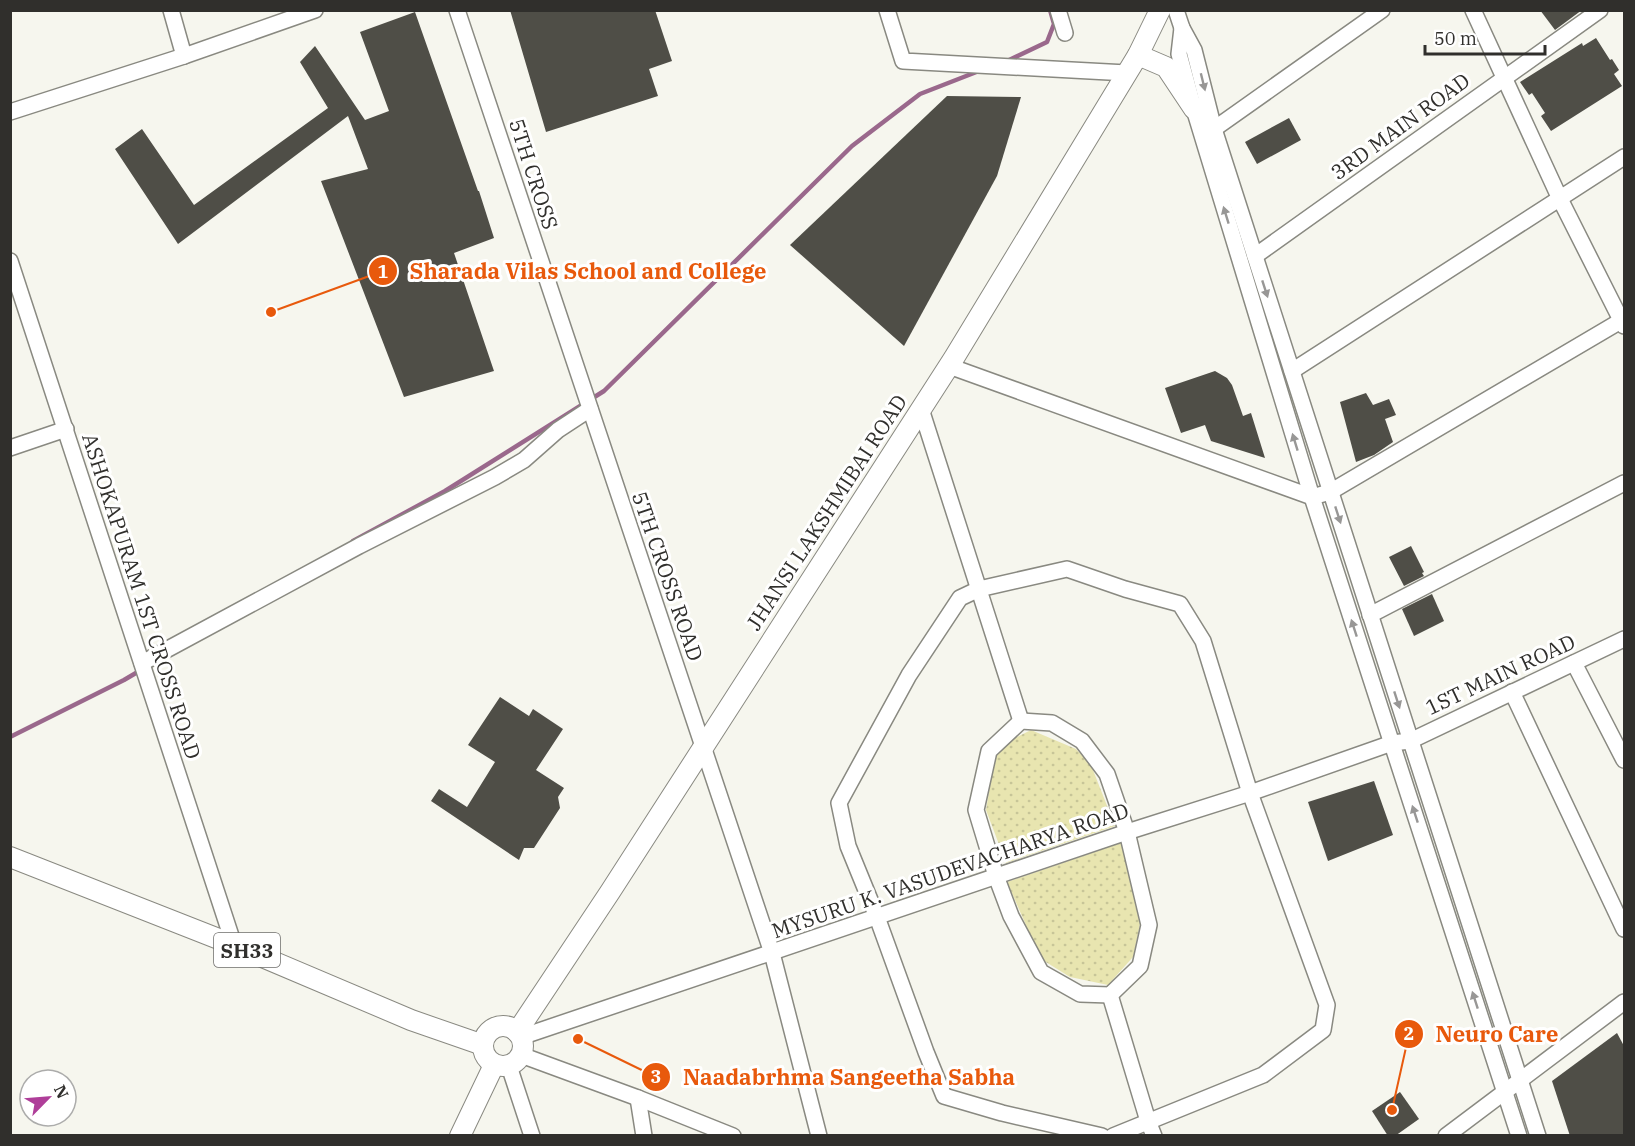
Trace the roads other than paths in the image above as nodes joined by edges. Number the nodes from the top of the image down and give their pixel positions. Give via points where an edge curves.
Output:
1 (171, 10) edge
2 (315, 10) edge
3 (457, 10) edge
4 (887, 10) edge
5 (1058, 10) edge
6 (1160, 10) edge
7 (1176, 10) edge
8 (1382, 10) edge
9 (1473, 10) edge
10 (1600, 10) edge
11 (1182, 28) junction
12 (1065, 33) dead end
13 (1138, 55) junction
14 (184, 56) junction
15 (1127, 73) junction
16 (1503, 78) junction
17 (1194, 109) junction
18 (10, 112) edge
19 (1214, 129) junction
20 (1624, 157) edge
21 (1560, 199) junction
22 (1255, 256) junction
23 (10, 261) edge
24 (1624, 322) edge
25 (949, 366) junction
26 (1292, 371) junction
27 (921, 410) junction
28 (592, 415) junction
29 (66, 429) junction
30 (10, 448) edge
31 (1624, 483) edge
32 (1330, 492) junction
33 (1312, 497) junction
34 (979, 590) junction
35 (1370, 615) junction
36 (1624, 639) edge
37 (140, 658) junction
38 (1574, 663) junction
39 (1512, 692) junction
40 (1021, 721) junction
41 (1410, 741) junction
42 (1392, 743) junction
43 (703, 746) junction
44 (1624, 760) edge
45 (1250, 793) junction
46 (1127, 832) junction
47 (10, 857) edge
48 (996, 876) junction
49 (877, 917) junction
50 (1624, 928) edge
51 (234, 945) junction
52 (772, 953) junction
53 (1110, 995) junction
54 (1624, 1002) edge
55 (483, 1045) junction
56 (513, 1051) junction
57 (1519, 1081) junction
58 (1505, 1092) junction
59 (638, 1098) junction
60 (1148, 1121) junction
61 (460, 1136) edge
62 (532, 1136) edge
63 (644, 1136) edge
64 (733, 1136) edge
65 (819, 1136) edge
66 (1102, 1136) edge
67 (1113, 1136) edge
68 (1154, 1136) edge
69 (1446, 1136) edge
70 (1519, 1136) edge
71 (1538, 1136) edge

1 - 14 street
2 - 14 street
3 - 28 street, 5TH CROSS
4 - 15 street via 903,61
5 - 12 street
6 - 13 main road, JHANSI LAKSHMIBAI ROAD
7 - 11 street
8 - 19 street
9 - 16 street
10 - 16 street, 3RD MAIN ROAD
11 - 17 street via 1179,54
11 -> 19 street via 1194,50
13 - 15 main road, JHANSI LAKSHMIBAI ROAD
13 - 17 main road via 1166,67
14 - 18 street
15 - 25 main road, JHANSI LAKSHMIBAI ROAD
16 - 21 street
16 - 22 street, 3RD MAIN ROAD
33 -> 17 street
19 - 22 street
20 - 21 street
21 - 24 street
21 - 26 street
22 -> 26 street
23 - 29 street, ASHOKAPURAM 1ST CROSS ROAD
24 - 32 street
25 - 27 main road, JHANSI LAKSHMIBAI ROAD
25 - 33 street
26 - 32 street
27 - 34 street
27 - 43 main road, JHANSI LAKSHMIBAI ROAD
28 - 37 street via 558,430 524,460 495,477
28 - 43 street, 5TH CROSS ROAD
29 - 30 street
29 - 37 street, ASHOKAPURAM 1ST CROSS ROAD
31 - 35 street
32 - 33 street
32 -> 35 street
42 -> 33 street
34 - 40 street
34 - 45 street via 1067,569 1180,604 1203,641
34 - 49 street via 960,598 909,675 839,803 848,846
35 -> 41 street
36 - 38 street, 1ST MAIN ROAD
37 - 51 street, ASHOKAPURAM 1ST CROSS ROAD
38 - 39 street, 1ST MAIN ROAD
38 - 44 street
39 - 41 street, 1ST MAIN ROAD
39 - 50 street
40 - 46 street via 1052,723 1082,741 1107,774
40 - 48 street via 989,751 976,810
41 - 42 street, 1ST MAIN ROAD
41 - 57 street
42 - 45 street, MYSURU K. VASUDEVACHARYA ROAD
58 -> 42 street
43 - 52 street, 5TH CROSS ROAD
43 - 56 main road, JHANSI LAKSHMIBAI ROAD
45 - 46 street, MYSURU K. VASUDEVACHARYA ROAD
45 - 60 street via 1327,1005 1323,1030 1263,1075
46 - 48 street, MYSURU K. VASUDEVACHARYA ROAD
46 - 53 street via 1149,925 1140,966
47 - 51 main road, SH33
48 - 49 street, MYSURU K. VASUDEVACHARYA ROAD
48 - 53 street via 1011,916 1041,972 1080,994
49 - 52 street, MYSURU K. VASUDEVACHARYA ROAD
49 - 66 street via 944,1096
51 - 55 main road, SH33 via 411,1020
52 - 56 street, MYSURU K. VASUDEVACHARYA ROAD
52 - 65 street, 5TH CROSS ROAD
53 - 60 street
54 - 57 street
55 - 56 main road via 485,1056
55 - 56 main road via 487,1034 496,1027 507,1026
56 - 59 street
56 - 61 main road, JHANSI LAKSHMIBAI ROAD
56 - 62 street
57 - 58 street
57 - 71 street
58 - 69 street
58 - 70 street
59 - 63 street
59 - 64 street
60 - 67 street
60 - 68 street

